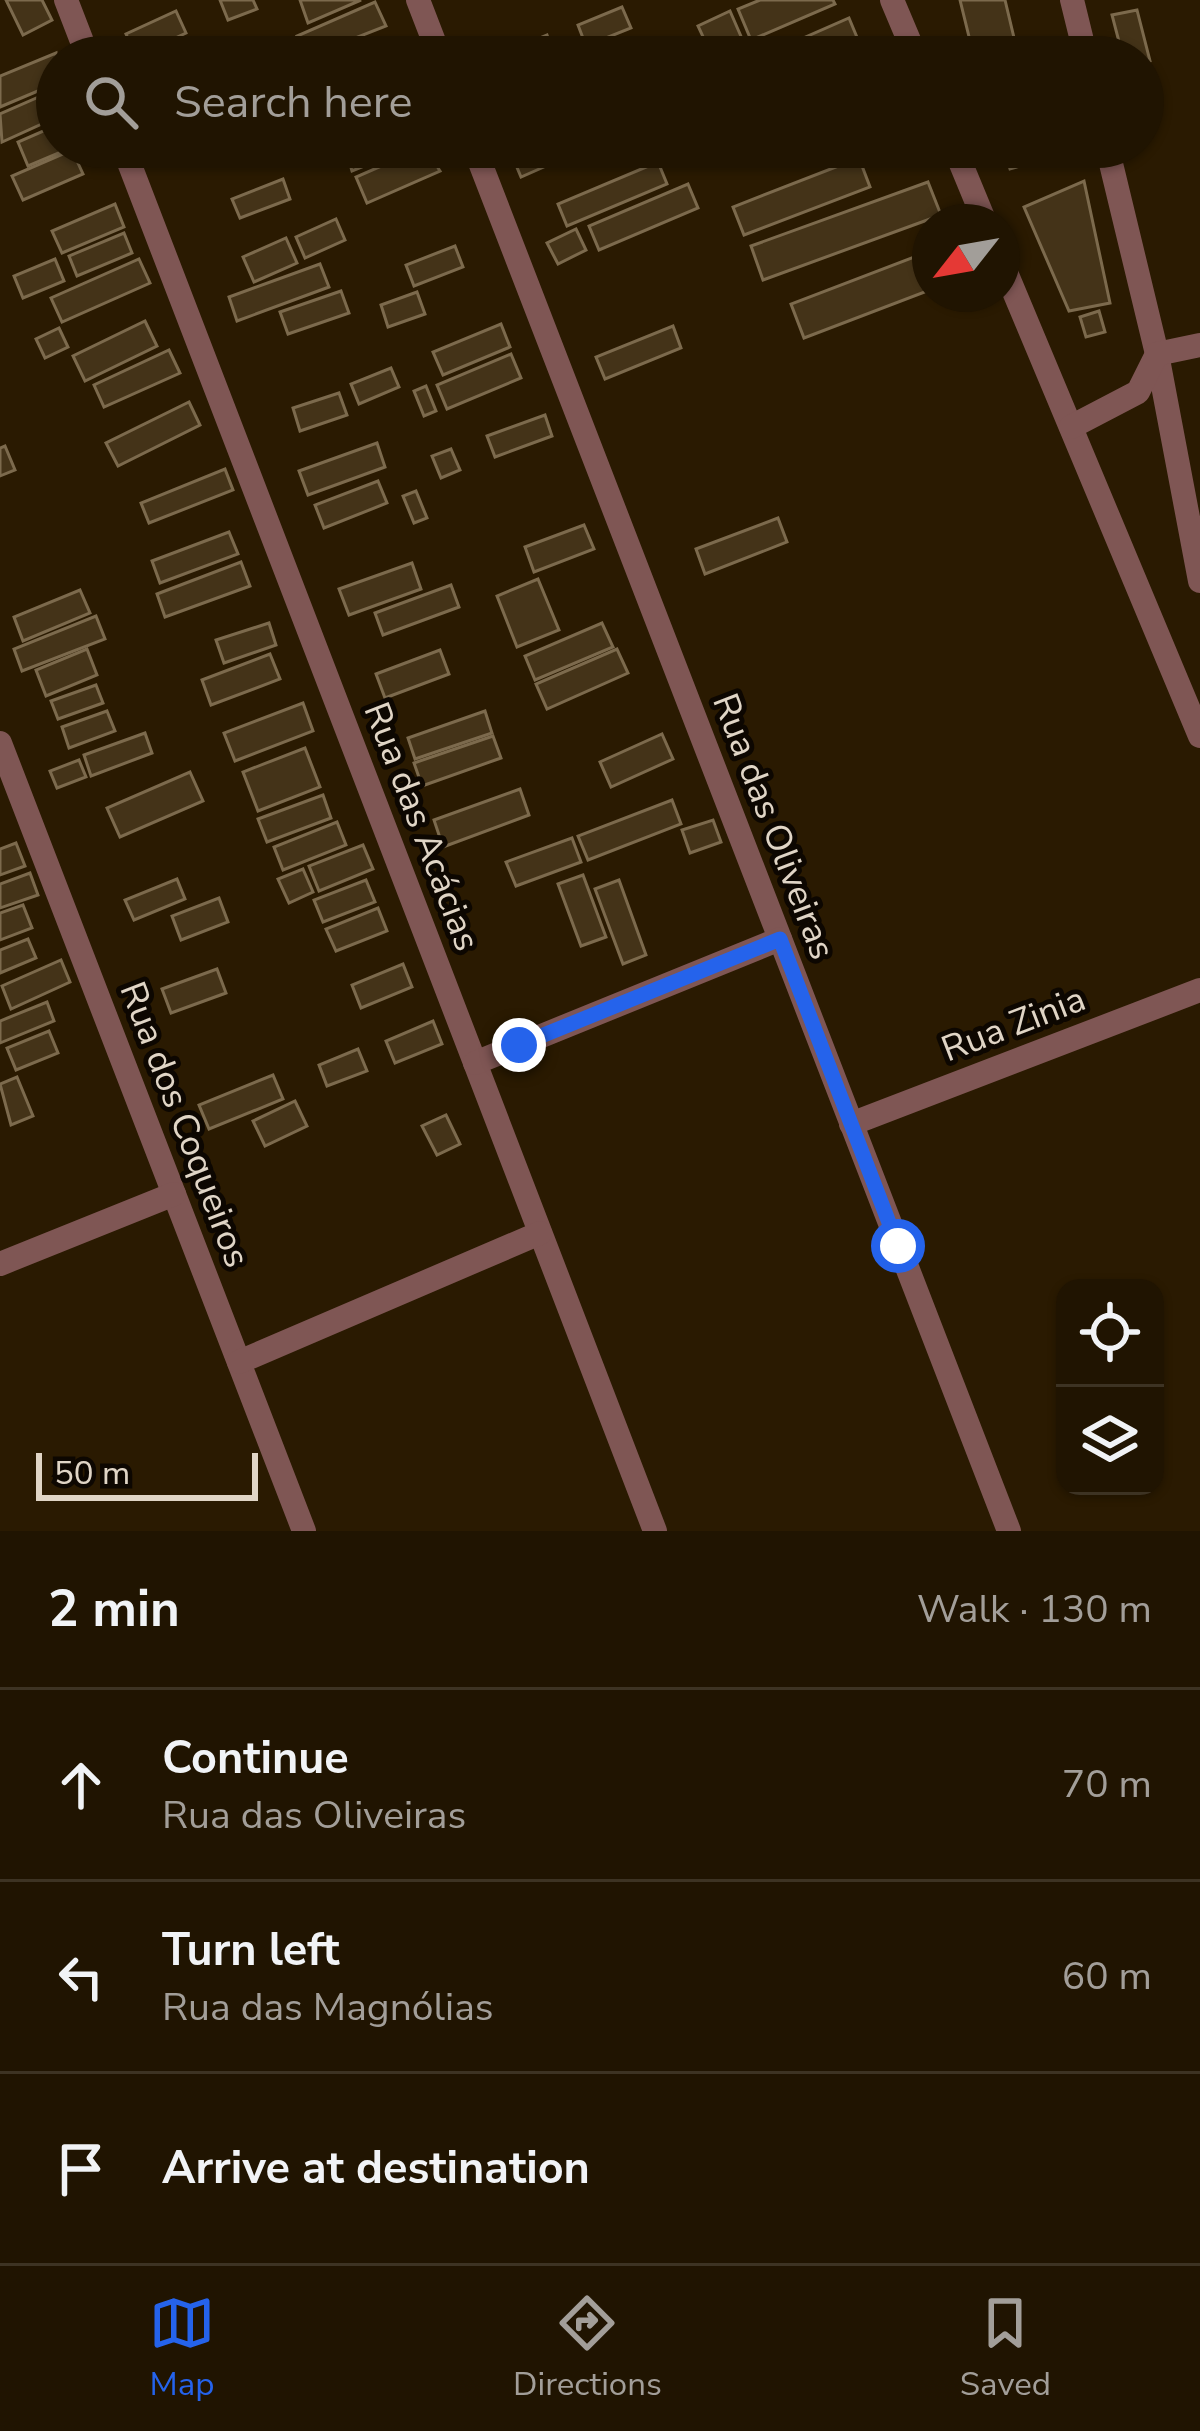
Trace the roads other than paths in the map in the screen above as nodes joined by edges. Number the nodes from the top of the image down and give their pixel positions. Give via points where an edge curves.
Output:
1 (66, 0) edge
2 (418, 0) edge
3 (892, 0) edge
4 (1072, 0) edge
5 (80, 36) edge
6 (432, 36) edge
7 (907, 36) edge
8 (1081, 36) edge
9 (131, 168) edge
10 (482, 168) edge
11 (963, 168) edge
12 (1112, 168) edge
13 (978, 204) edge
14 (1020, 305) edge
15 (1200, 345) edge
16 (1157, 354) junction
17 (1071, 427) junction
18 (1200, 581) edge
19 (1200, 736) edge
20 (0, 743) edge
21 (780, 939) junction
22 (1200, 990) edge
23 (475, 1063) junction
24 (851, 1124) junction
25 (174, 1194) junction
26 (540, 1233) junction
27 (0, 1264) edge
28 (239, 1362) junction
29 (304, 1531) edge
30 (655, 1531) edge
31 (1009, 1531) edge

1 - 5 street
2 - 6 street
3 - 7 street
4 - 8 street
9 - 23 street, Rua das Acácias
10 - 21 street, Rua das Oliveiras
11 - 13 street
12 - 16 street
14 - 17 street
15 - 16 street
16 - 17 street via 1138,392
16 - 18 street
17 - 19 street
20 - 25 street, Rua dos Coqueiros
21 - 23 street
21 - 24 street, Rua das Oliveiras
22 - 24 street, Rua Zinia
23 - 26 street, Rua das Acácias
24 - 31 street, Rua das Oliveiras
25 - 27 street
25 - 28 street, Rua dos Coqueiros
26 - 28 street
26 - 30 street, Rua das Acácias
28 - 29 street, Rua dos Coqueiros

